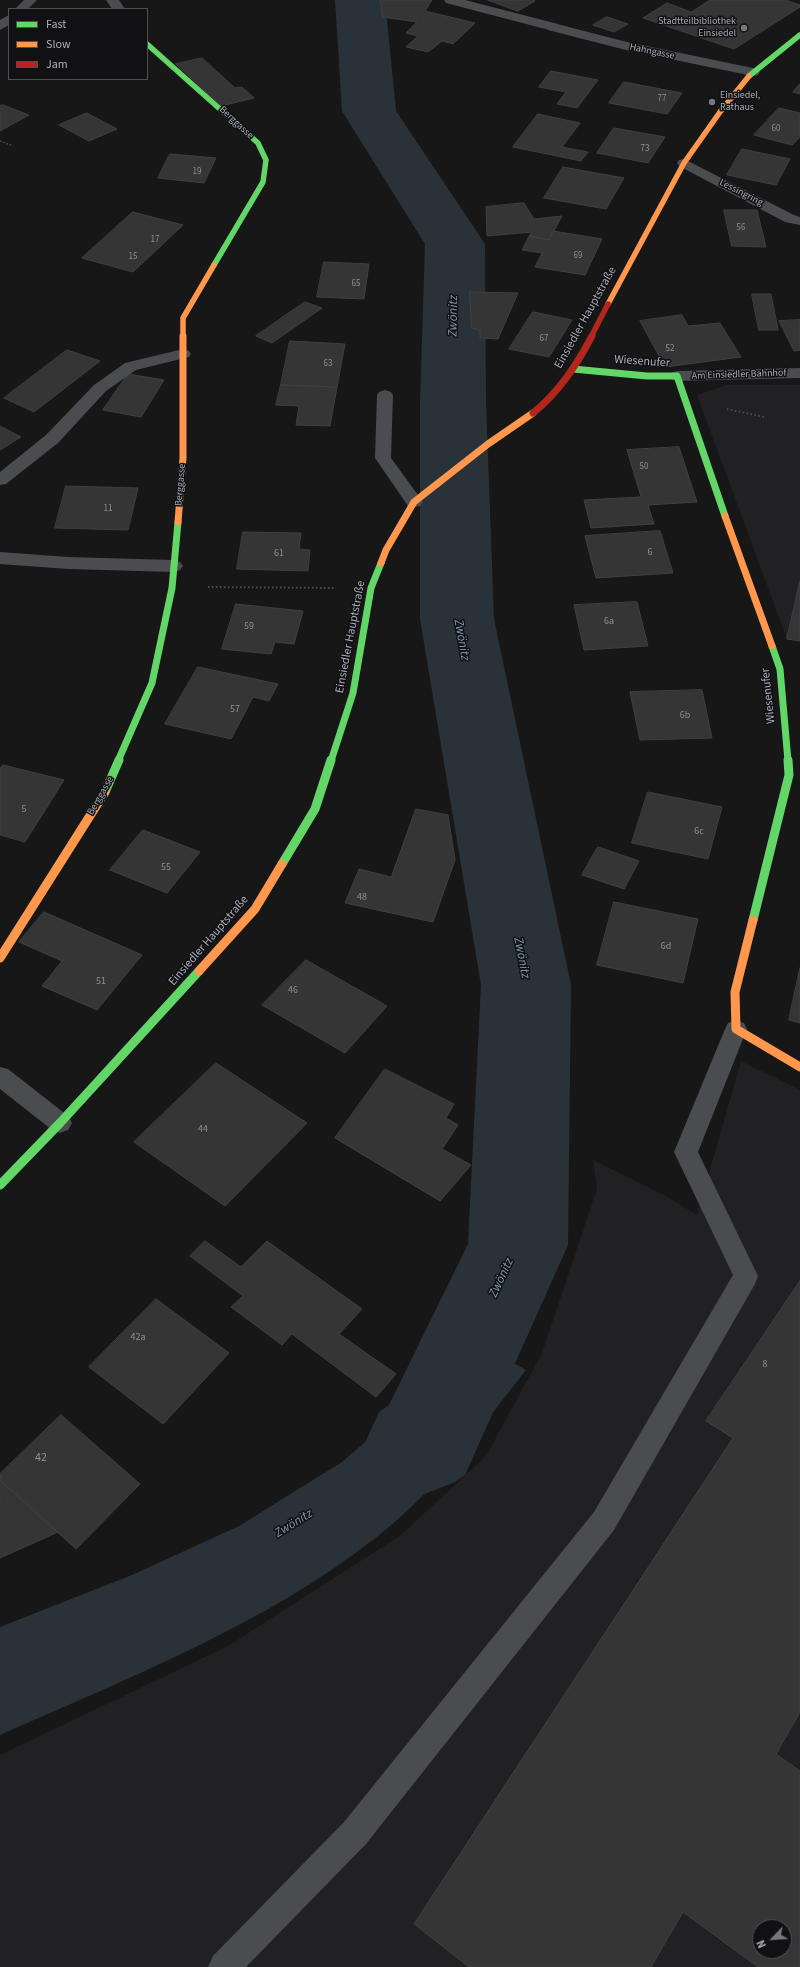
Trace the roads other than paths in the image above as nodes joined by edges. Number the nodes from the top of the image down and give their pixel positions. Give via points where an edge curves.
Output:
1 (31, 0) edge
2 (112, 0) edge
3 (450, 0) edge
4 (22, 8) edge
5 (118, 8) edge
6 (797, 39) edge
7 (148, 45) edge
8 (753, 72) junction
9 (684, 164) junction
10 (800, 221) edge
11 (183, 354) junction
12 (573, 369) junction
13 (800, 373) edge
14 (677, 376) junction
15 (385, 395) dead end
16 (0, 480) edge
17 (414, 502) junction
18 (0, 558) edge
19 (174, 566) junction
20 (0, 958) edge
21 (736, 1029) junction
22 (800, 1067) edge
23 (0, 1076) edge
24 (60, 1124) junction
25 (0, 1185) edge
26 (224, 1967) edge

1 - 4 street
2 - 5 street
3 - 8 street, Hahngasse via 626,46
6 - 8 street, Einsiedler Hauptstraße
7 - 11 street, Berggasse via 258,143 266,160 263,182 183,318
8 - 9 street, Einsiedler Hauptstraße via 720,112
9 - 10 street, Lessingring via 790,219
9 - 12 street, Einsiedler Hauptstraße
11 - 16 street via 131,366 100,388 52,439
11 - 19 street, Berggasse via 183,458
12 - 14 street, Wiesenufer via 647,376
12 - 17 street, Einsiedler Hauptstraße via 543,406 488,444
13 - 14 street, Am Einsiedler Bahnhof
14 - 21 street, Wiesenufer via 780,669 789,775 735,992
15 - 17 street via 383,458
17 - 24 street, Einsiedler Hauptstraße via 386,550 371,588 353,693 316,809 255,909
18 - 19 street
19 - 20 street, Berggasse via 172,588 152,683 108,787
21 - 22 street
21 - 26 street via 686,1152 746,1276 604,1521 356,1833
23 - 24 street
24 - 25 street, Einsiedler Hauptstraße

